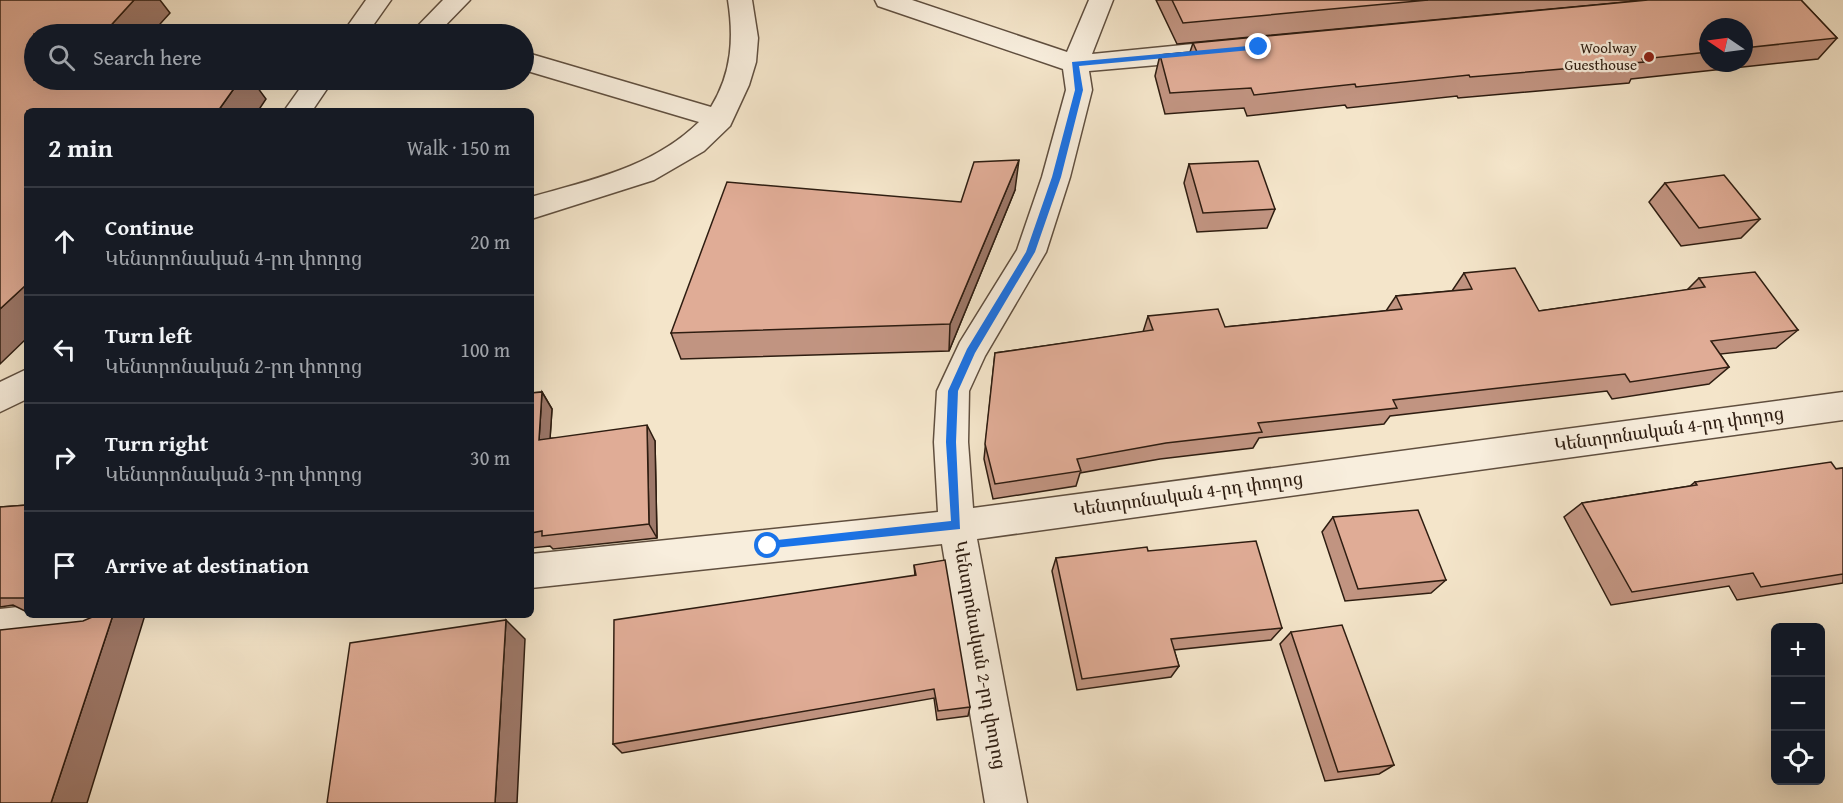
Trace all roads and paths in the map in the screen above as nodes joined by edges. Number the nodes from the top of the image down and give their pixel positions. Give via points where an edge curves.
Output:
1 (378, 0) edge
2 (458, 0) edge
3 (740, 0) edge
4 (887, 0) edge
5 (1101, 0) edge
6 (361, 24) edge
7 (436, 24) edge
8 (1229, 50) edge
9 (534, 64) edge
10 (1075, 64) junction
11 (313, 90) edge
12 (300, 108) edge
13 (720, 119) junction
14 (534, 207) edge
15 (24, 385) edge
16 (0, 398) edge
17 (1843, 406) edge
18 (957, 526) junction
19 (534, 571) edge
20 (84, 618) edge
21 (0, 627) edge
22 (1006, 803) edge

1 - 6 street
2 - 7 street
3 - 13 street via 745,24 743,71
4 - 10 street
5 - 10 street, Կենտրոնական 2-րդ փողոց
8 - 10 street
9 - 13 street
10 - 18 street, Կենտրոնական 2-րդ փողոց via 1079,90 1056,177 1030,252 971,351 953,391 951,442
11 - 12 street
13 - 14 street via 685,153 645,173
15 - 16 street
17 - 18 street, Կենտրոնական 4-րդ փողոց
18 - 19 street, Կենտրոնական 4-րդ փողոց
18 - 22 street, Կենտրոնական 2-րդ փողոց
20 - 21 street

